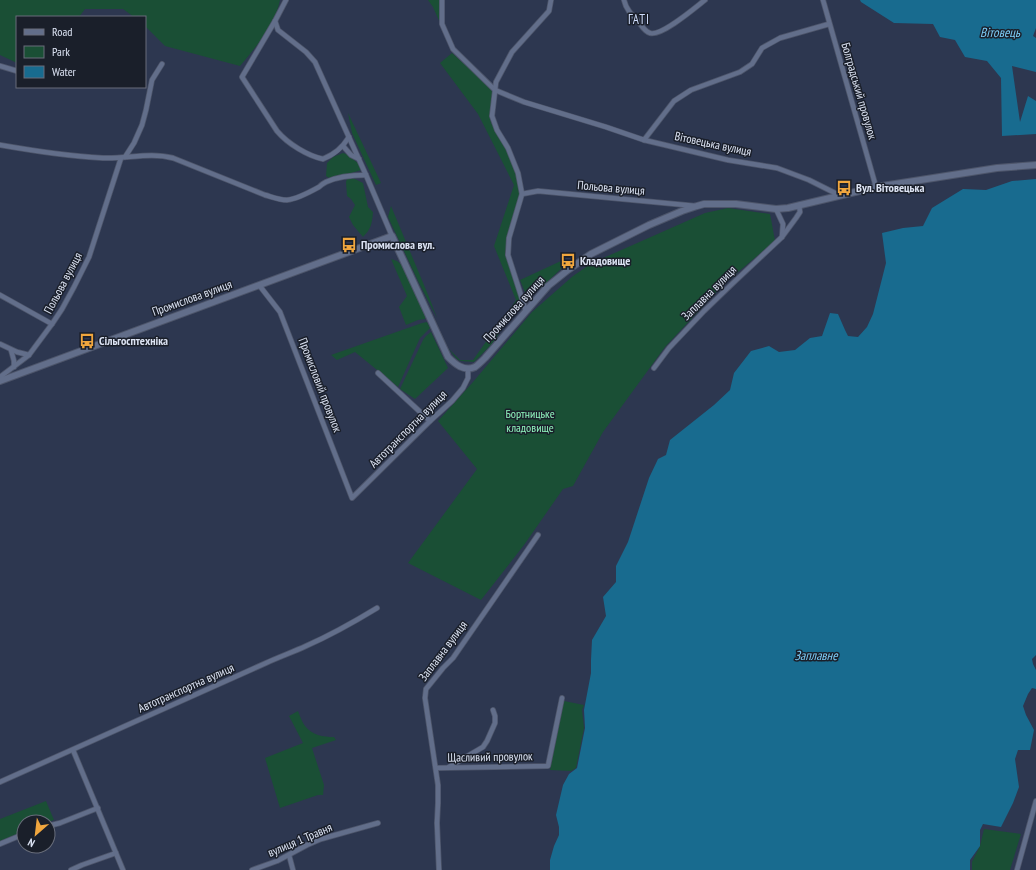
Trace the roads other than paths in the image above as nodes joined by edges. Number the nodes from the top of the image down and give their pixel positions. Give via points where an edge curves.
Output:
1 (286, 0) edge
2 (442, 0) edge
3 (551, 0) edge
4 (624, 0) edge
5 (705, 0) edge
6 (822, 0) edge
7 (275, 21) junction
8 (829, 24) junction
9 (162, 64) dead end
10 (0, 66) edge
11 (16, 71) edge
12 (146, 82) edge
13 (151, 82) junction
14 (495, 90) junction
15 (349, 137) junction
16 (644, 140) junction
17 (0, 145) edge
18 (343, 146) junction
19 (123, 158) junction
20 (359, 160) junction
21 (1036, 165) edge
22 (366, 176) junction
23 (876, 187) junction
24 (522, 194) junction
25 (839, 195) junction
26 (799, 205) junction
27 (697, 206) junction
28 (776, 209) junction
29 (392, 236) junction
30 (782, 237) junction
31 (260, 285) junction
32 (0, 295) edge
33 (526, 311) junction
34 (52, 324) junction
35 (0, 344) edge
36 (11, 350) junction
37 (28, 355) junction
38 (14, 367) junction
39 (468, 368) junction
40 (654, 368) dead end
41 (378, 373) dead end
42 (0, 377) edge
43 (0, 381) edge
44 (430, 421) junction
45 (352, 498) joint
46 (538, 535) dead end
47 (377, 608) dead end
48 (562, 698) dead end
49 (493, 710) dead end
50 (73, 750) junction
51 (436, 768) junction
52 (447, 768) junction
53 (0, 782) edge
54 (1036, 801) edge
55 (98, 808) junction
56 (378, 823) dead end
57 (56, 824) edge
58 (16, 837) edge
59 (0, 844) edge
60 (116, 853) junction
61 (289, 855) junction
62 (71, 870) edge
63 (123, 870) edge
64 (252, 870) edge
65 (293, 870) edge
66 (439, 870) edge
67 (1017, 870) edge

1 - 7 street
2 - 14 street, Вітовецька вулиця via 442,24 453,49
3 - 14 street via 549,11 512,52 496,82
4 - 5 street via 627,9 651,34 656,34 675,23
6 - 8 street, Болградський провулок
7 - 15 street via 278,30 315,62
7 - 18 street via 242,77 286,141 311,156 323,159
8 - 16 street via 780,38 762,48 752,64 740,72 691,90 674,101
8 - 23 street, Болградський провулок
9 - 13 street, Польова вулиця
10 - 11 street
12 - 13 street
13 - 19 street, Польова вулиця via 142,125 134,143
14 - 16 street, Вітовецька вулиця via 524,102
14 - 24 street via 492,116 511,154
15 - 18 street
15 - 20 street
16 - 25 street, Вітовецька вулиця via 728,160 778,168
17 - 19 street via 32,151
18 - 20 street
19 - 22 street via 158,155 169,157 265,195 287,200 326,182 352,175
19 - 34 street, Польова вулиця via 86,264
20 - 22 street
21 - 23 street via 997,168
22 - 29 street
23 - 25 street
24 - 27 street, Польова вулиця via 538,191
24 - 33 street via 509,238 508,255
25 - 26 street, Промислова вулиця
26 - 28 street, Промислова вулиця
26 - 30 street, Заплавна вулиця via 800,212
27 - 28 street, Промислова вулиця via 736,204
27 - 33 street, Промислова вулиця via 649,225 591,254 548,286
28 - 30 street via 783,224
29 - 31 street, Промислова вулиця
29 - 39 street via 448,357 454,364
30 - 40 street, Заплавна вулиця via 704,311
31 - 43 street, Промислова вулиця
31 - 45 street, Промисловий провулок via 280,312
32 - 34 street
33 - 39 street, Промислова вулиця via 485,358 474,367
34 - 37 street, Польова вулиця
35 - 36 street
36 - 37 street
36 - 38 street
37 - 38 street, Польова вулиця
38 - 42 street, Польова вулиця
39 - 44 street, Автотранспортна вулиця via 468,378 463,388
41 - 44 street
44 - 45 street, Автотранспортна вулиця
46 - 51 street, Заплавна вулиця via 453,658 426,689 425,698
47 - 50 street, Автотранспортна вулиця via 306,646
48 - 52 street, Щасливий провулок via 548,766
49 - 52 street via 494,723 483,748
50 - 53 street, Автотранспортна вулиця
50 - 55 street
51 - 52 street, Щасливий провулок
51 - 66 street, Заплавна вулиця
54 - 67 street
55 - 57 street
55 - 60 street
56 - 61 street, вулиця 1 Травня via 321,839
58 - 59 street
60 - 62 street
60 - 63 street
61 - 64 street, вулиця 1 Травня
61 - 65 street

